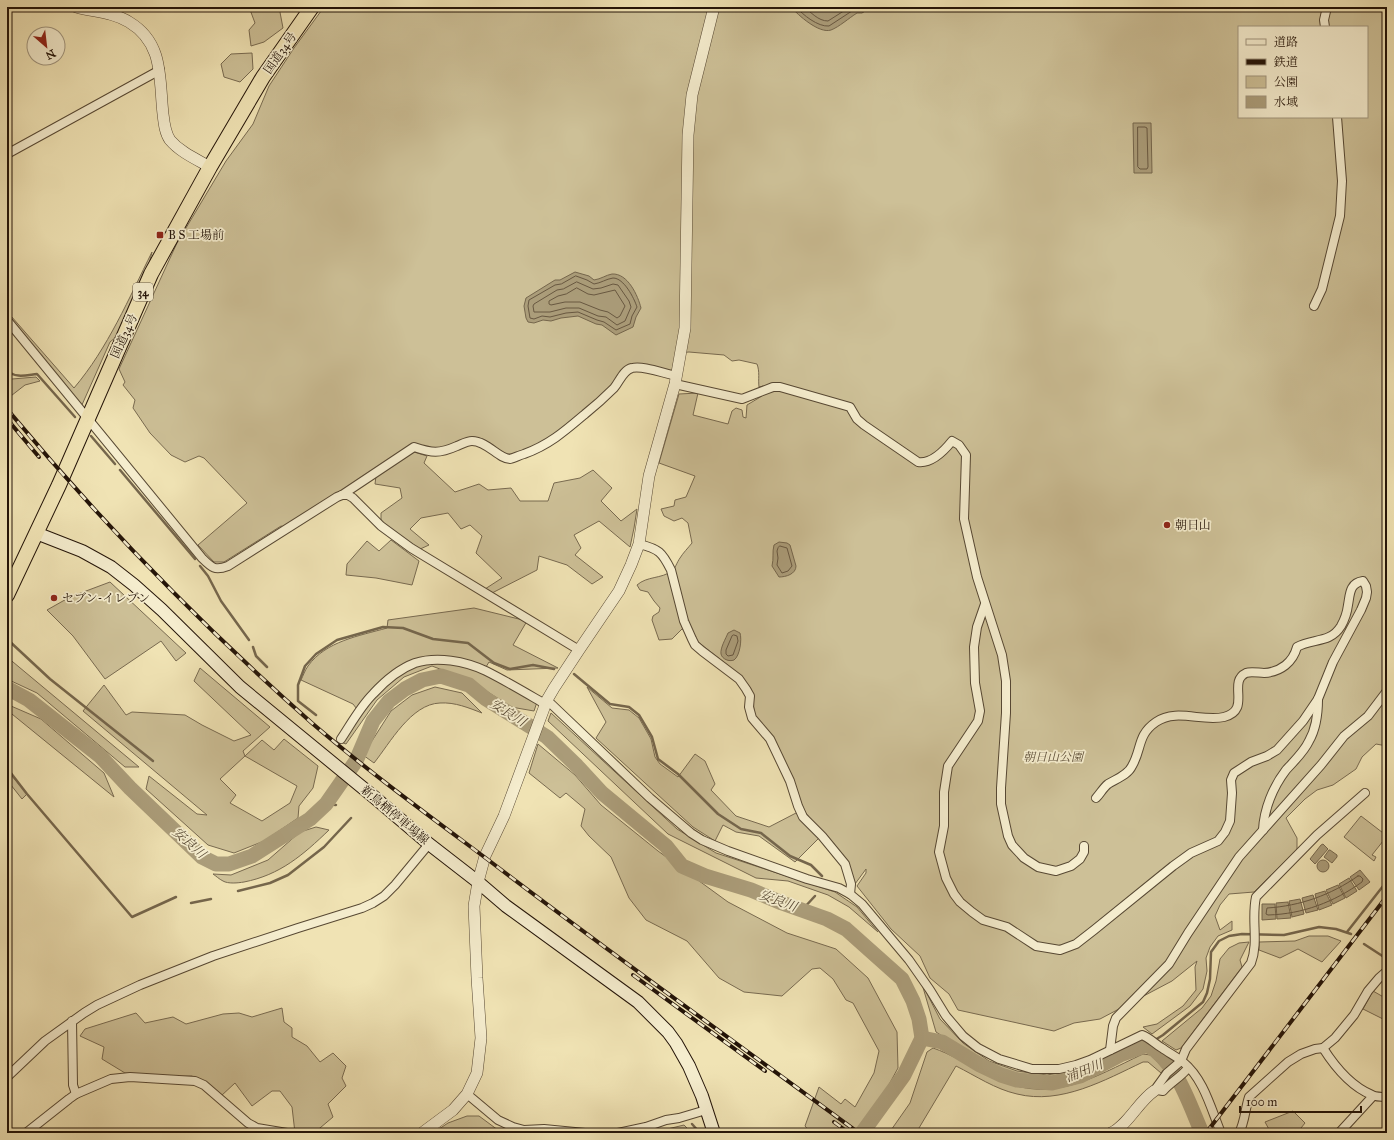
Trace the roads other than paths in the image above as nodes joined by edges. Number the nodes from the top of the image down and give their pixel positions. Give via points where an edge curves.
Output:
1 (76, 7) edge
2 (312, 7) edge
3 (714, 7) edge
4 (1327, 7) edge
5 (91, 9) edge
6 (1325, 26) edge
7 (160, 70) junction
8 (1337, 118) edge
9 (7, 153) edge
10 (210, 167) junction
11 (1314, 306) dead end
12 (7, 320) edge
13 (676, 380) junction
14 (88, 418) junction
15 (342, 495) junction
16 (36, 533) junction
17 (639, 544) junction
18 (7, 595) edge
19 (985, 604) junction
20 (579, 650) junction
21 (1387, 691) edge
22 (1318, 699) junction
23 (546, 702) junction
24 (341, 739) dead end
25 (1365, 793) dead end
26 (1096, 798) dead end
27 (1263, 830) junction
28 (429, 844) junction
29 (1084, 846) dead end
30 (478, 882) junction
31 (850, 894) junction
32 (1387, 972) edge
33 (72, 1022) junction
34 (1323, 1048) junction
35 (1110, 1050) junction
36 (1178, 1063) junction
37 (1188, 1068) junction
38 (7, 1077) edge
39 (1154, 1091) junction
40 (76, 1094) junction
41 (467, 1094) junction
42 (1373, 1096) junction
43 (1387, 1097) edge
44 (706, 1110) junction
45 (26, 1133) edge
46 (287, 1133) edge
47 (422, 1133) edge
48 (585, 1133) edge
49 (618, 1133) edge
50 (714, 1133) edge
51 (1111, 1133) edge
52 (1221, 1133) edge
53 (1238, 1133) edge
54 (1339, 1133) edge

1 - 5 street
2 - 10 highway, 国道34号 / 34 via 263,77
3 - 13 street via 692,95 688,135 685,328
4 - 6 street
5 - 7 street via 114,15 138,28 153,47
7 - 9 street
7 - 10 street via 164,126 169,138 179,149
8 - 11 street via 1342,182 1340,216 1322,289
10 - 14 highway, 国道34号 / 34 via 151,274
12 - 14 street
13 - 15 street via 640,367 631,368 604,398 563,433 532,451 509,459 476,441 437,452 414,447
13 - 17 street via 649,476
13 - 19 street via 742,399 773,387 780,387 850,407 864,425 918,462 929,462 952,441 959,445 966,454 964,519
14 - 15 street via 202,558 215,569 228,566
14 - 16 highway, 国道34号 / 34
15 - 20 street via 354,498 381,526 411,548
16 - 18 highway, 国道34号 / 34
16 - 28 main road, 新鳥栖停車場線 via 82,551 128,580 240,687
17 - 20 street via 619,591
17 - 31 street via 660,552 668,564 684,621 696,645 739,678 746,688 750,696 752,718 770,739 790,781 803,817 845,864 851,884
19 - 22 street via 977,627 974,647 975,683 980,711 978,720 948,766 944,792 944,826 939,852 946,878 960,902 983,920 1006,927 1036,946 1060,950 1076,944 1173,866 1191,853 1218,841 1230,821 1231,780 1234,773 1277,750 1303,721
19 - 29 street via 1002,655 1006,682 1001,804 1008,836 1012,845 1024,858 1038,868 1056,871 1071,866 1080,859
20 - 23 street
21 - 27 street via 1368,716 1344,736 1322,765
22 - 26 street via 1333,662 1366,598 1366,586 1363,581 1357,583 1349,592 1346,616 1332,636 1320,641 1303,643 1297,647 1295,655 1286,666 1277,671 1246,673 1238,684 1238,706 1235,712 1225,717 1176,715 1167,716 1156,722 1144,732 1132,767 1108,785
22 - 27 street via 1313,735 1276,785 1263,822
23 - 24 street via 485,670 465,663 429,661 414,664 398,672 381,686 360,710
23 - 30 street via 504,816 485,856
23 - 31 street via 650,798 702,840 728,852
25 - 36 street via 1317,835 1256,897 1253,909 1254,948 1251,963
27 - 35 street via 1238,857 1169,964 1116,1018
28 - 30 main road, 新鳥栖停車場線
28 - 33 street via 384,896 362,908 171,972 97,1005
30 - 41 street via 474,906 481,1038 477,1073
30 - 44 main road, 新鳥栖停車場線 via 506,906 638,1002 668,1032 689,1066
31 - 35 street via 862,904 909,960 946,1016 963,1036 978,1048 999,1059 1032,1069 1059,1069 1076,1065
32 - 34 street via 1368,991 1346,1026
33 - 38 street via 45,1041
33 - 40 street via 73,1085
34 - 42 street via 1339,1071
34 - 53 street via 1301,1054 1288,1062 1249,1097 1242,1127
35 - 36 street via 1142,1035
36 - 37 street
36 - 39 street
37 - 39 street via 1163,1091
37 - 52 street via 1202,1088
39 - 51 street
40 - 45 street
40 - 46 street via 120,1077 191,1080 204,1085 248,1123 258,1128
41 - 47 street via 453,1110
41 - 48 street via 498,1120 513,1128
42 - 43 street
42 - 54 street
44 - 49 street
44 - 50 main road, 新鳥栖停車場線

